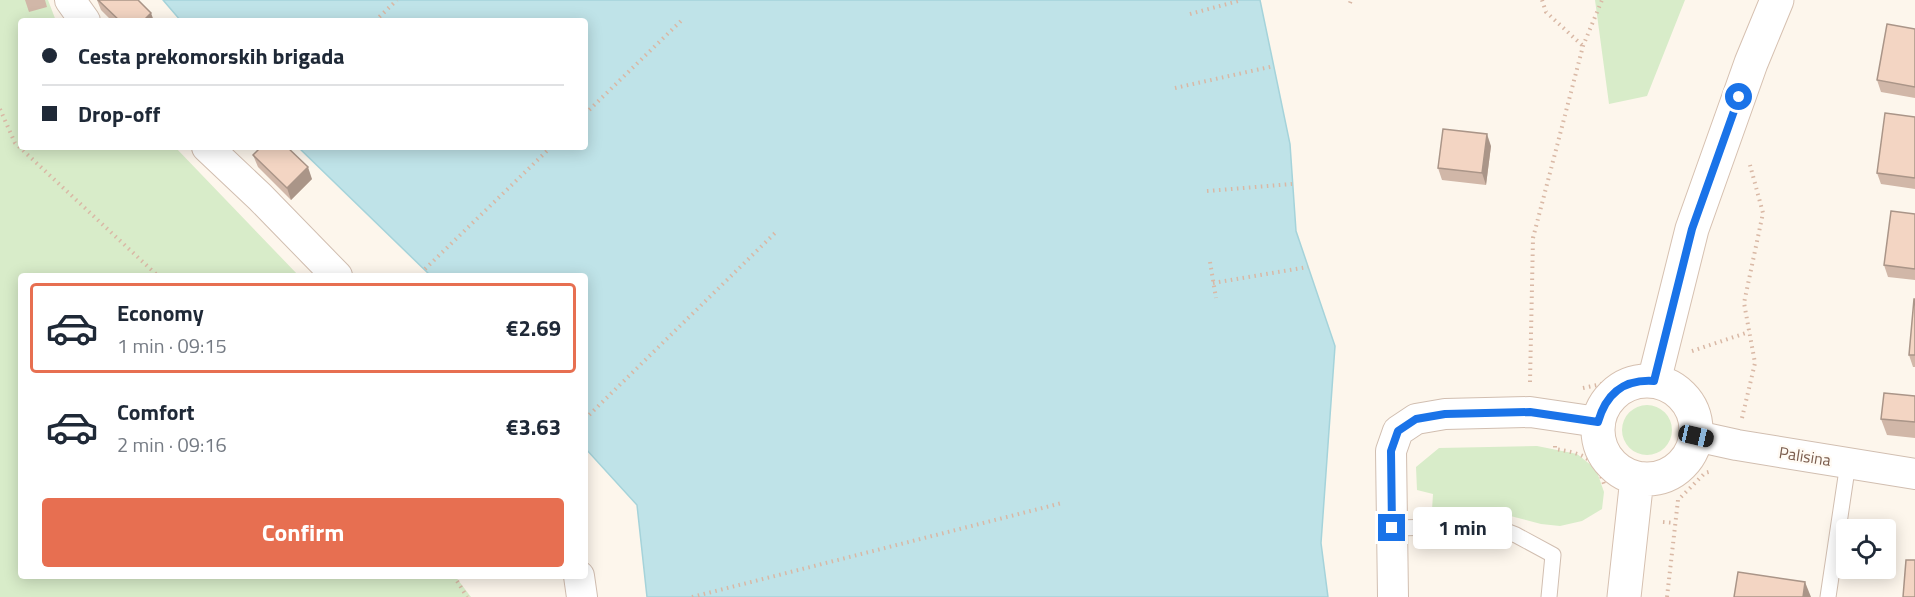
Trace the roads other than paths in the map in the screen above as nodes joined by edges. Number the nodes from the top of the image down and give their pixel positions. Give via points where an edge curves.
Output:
1 (70, 0) edge
2 (1777, 0) edge
3 (83, 18) edge
4 (210, 150) edge
5 (335, 273) edge
6 (1640, 374) junction
7 (1598, 422) junction
8 (1696, 436) junction
9 (1848, 463) junction
10 (1915, 474) edge
11 (1637, 478) junction
12 (1392, 528) junction
13 (579, 579) edge
14 (582, 597) edge
15 (1393, 597) edge
16 (1549, 597) edge
17 (1624, 597) edge
18 (1828, 597) edge

1 - 3 street
2 - 6 main road
4 - 5 street
6 - 7 main road via 1605,404
6 - 8 main road via 1673,387 1687,400 1695,417
7 - 11 main road via 1599,441 1607,458 1620,471
7 - 12 street via 1543,415 1445,414 1416,419 1398,431 1391,451
8 - 9 street, Palisina
8 - 11 main road via 1680,467 1664,477
9 - 10 street, Palisina
9 - 18 lane
11 - 17 main road
12 - 15 street
12 - 16 lane via 1493,526 1516,535 1553,555
13 - 14 street

